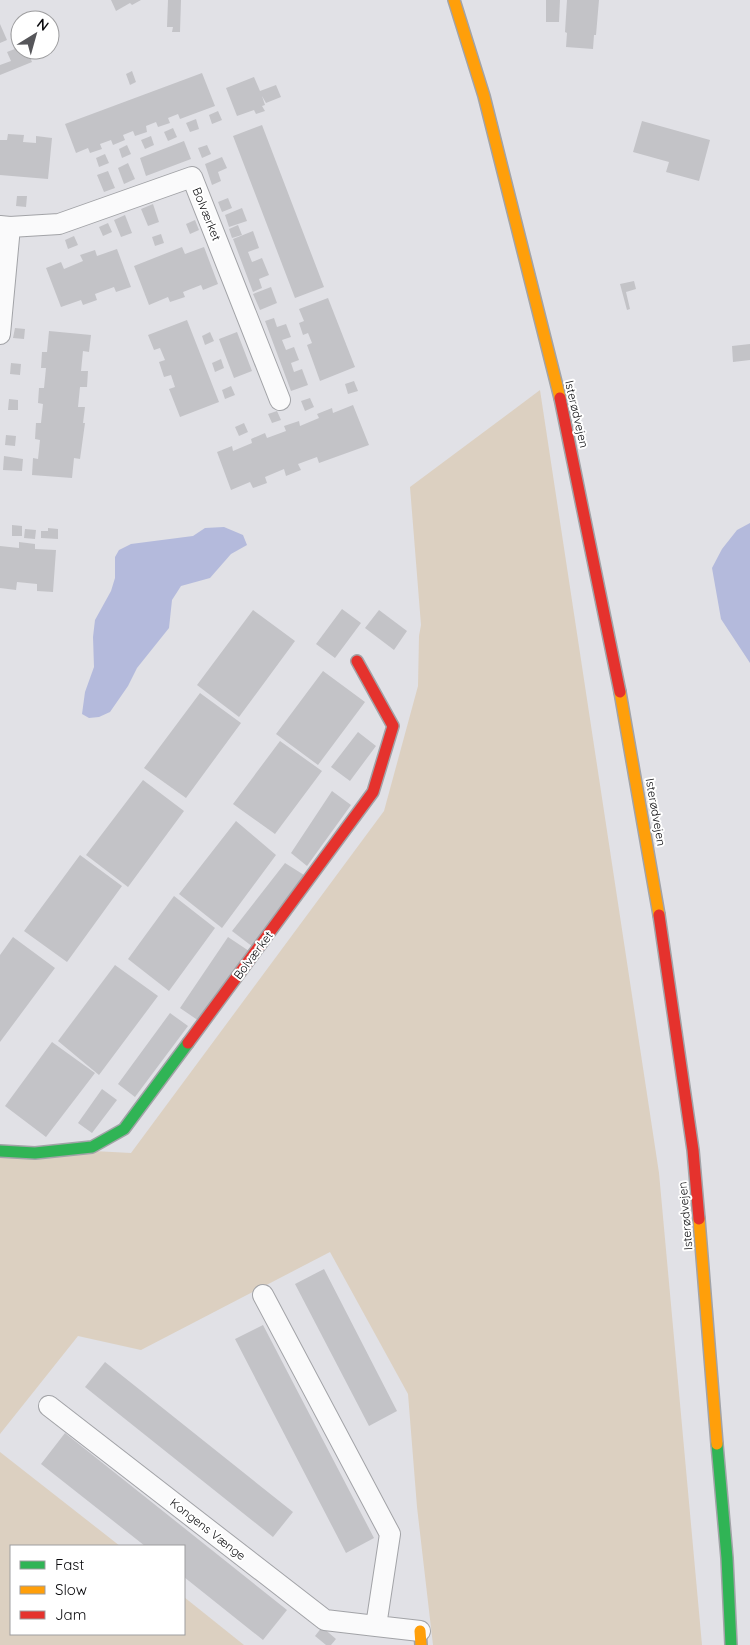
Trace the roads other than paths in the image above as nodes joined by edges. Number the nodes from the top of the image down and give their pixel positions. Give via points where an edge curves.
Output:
1 (454, 0) edge
2 (5, 227) edge
3 (0, 334) edge
4 (280, 400) dead end
5 (356, 661) dead end
6 (0, 1151) edge
7 (263, 1295) dead end
8 (50, 1406) dead end
9 (376, 1626) junction
10 (420, 1638) edge
11 (731, 1645) edge

1 - 11 main road, Isterødvejen via 484,96 566,424 628,730 654,877 693,1150 727,1558
2 - 3 street, Bolværket
2 - 4 street, Bolværket via 59,224 192,177
5 - 6 main road, Bolværket via 393,726 373,792 124,1129 92,1147 35,1153
7 - 9 street via 390,1534
8 - 9 street, Kongens Vænge via 325,1620
9 - 10 street, Kongens Vænge

